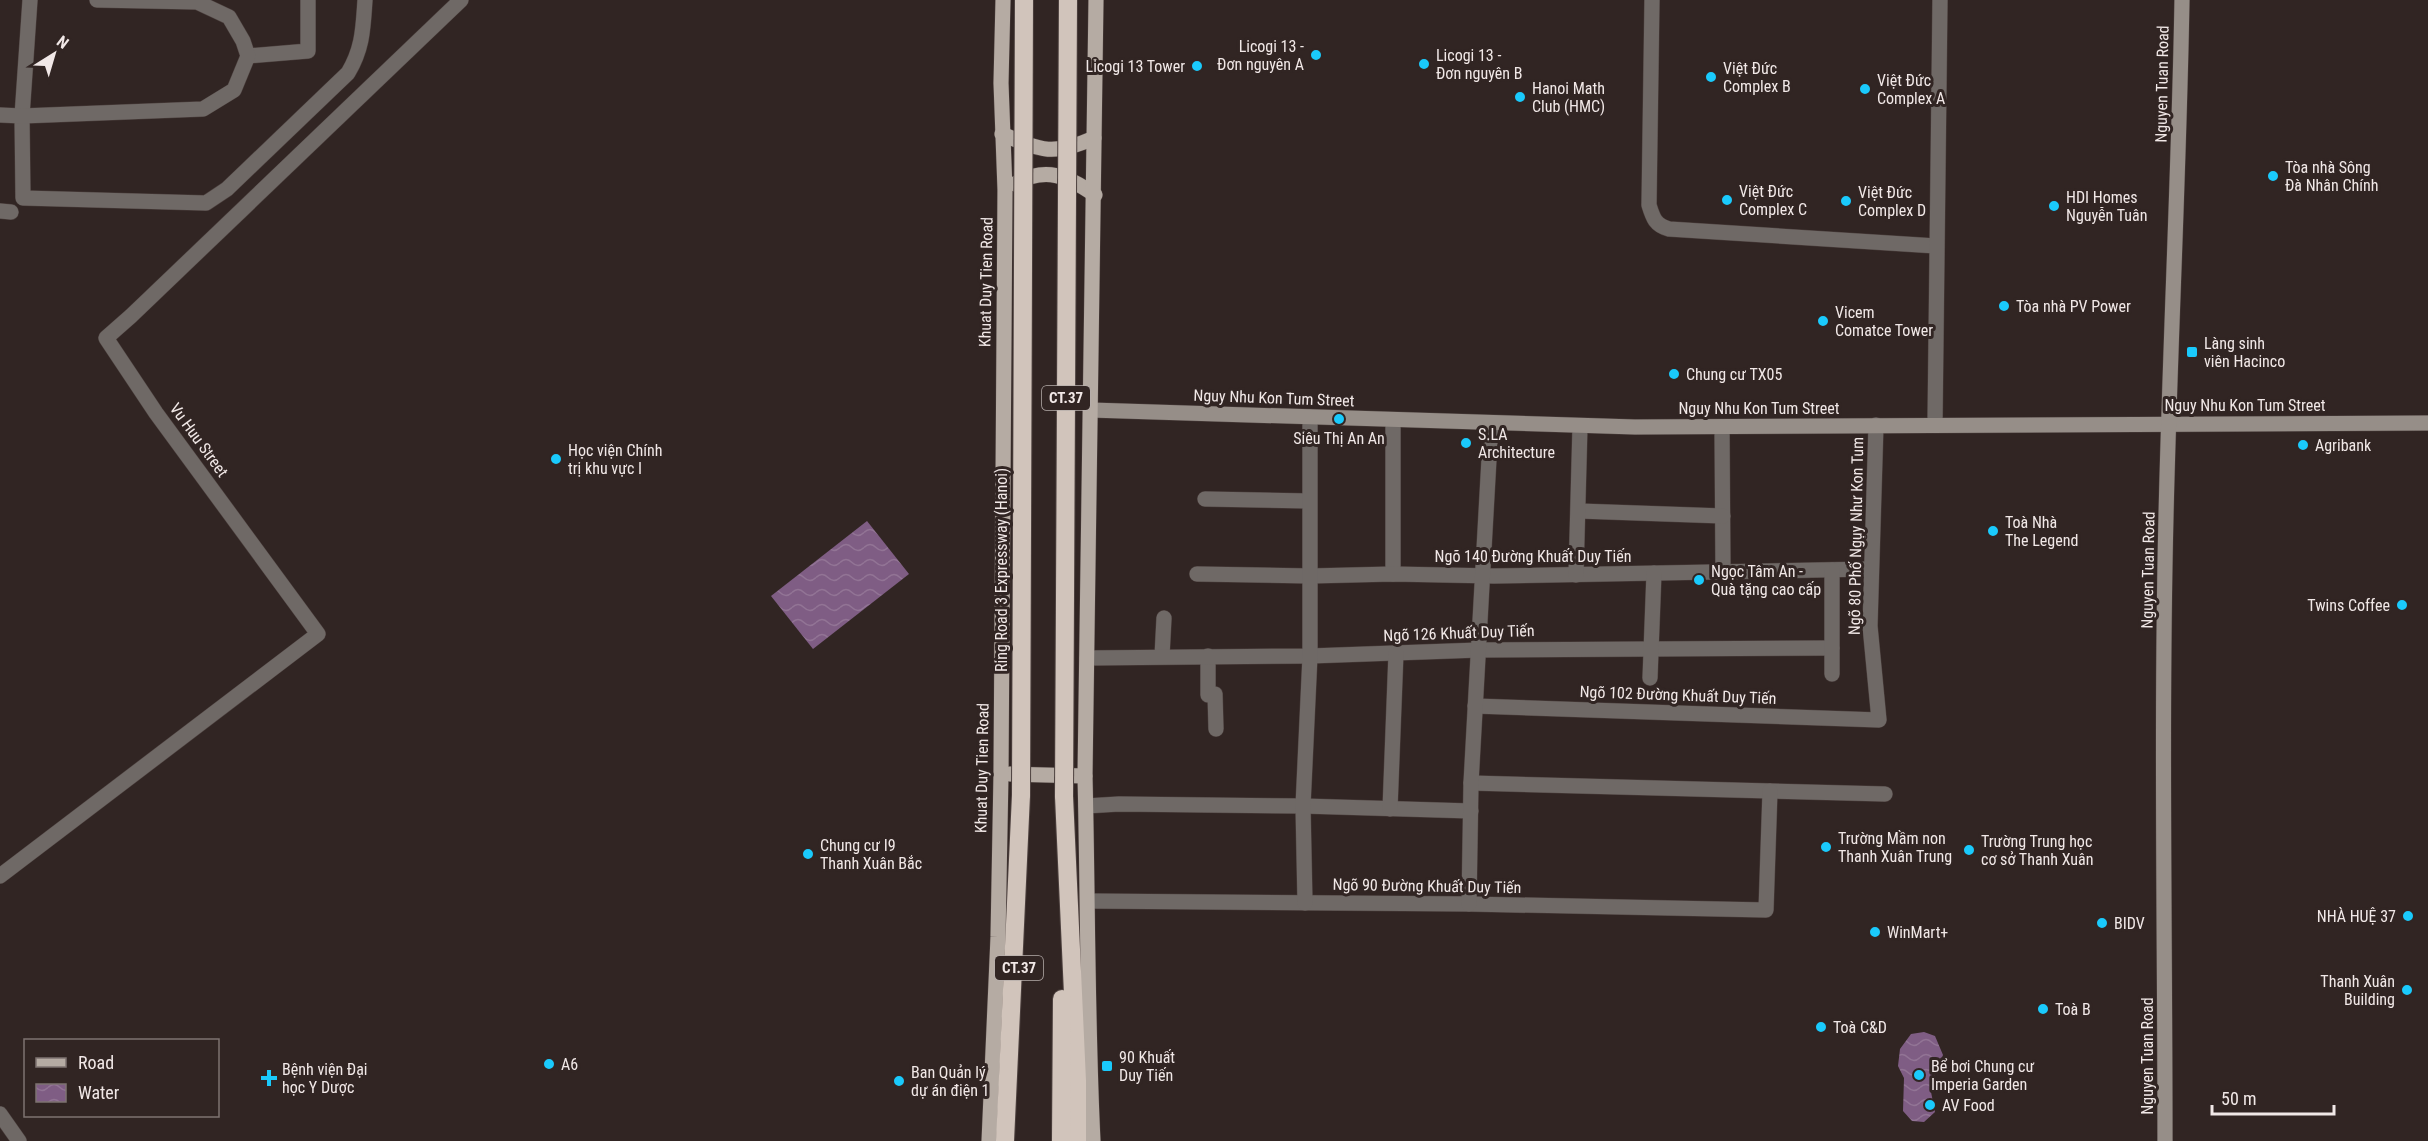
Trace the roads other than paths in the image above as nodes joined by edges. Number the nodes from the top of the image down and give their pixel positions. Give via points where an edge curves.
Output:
1 (30, 0) edge
2 (97, 0) edge
3 (308, 0) edge
4 (365, 0) edge
5 (460, 0) edge
6 (1003, 0) edge
7 (1024, 0) edge
8 (1068, 0) edge
9 (1096, 0) edge
10 (1652, 0) edge
11 (1940, 0) edge
12 (2182, 0) edge
13 (248, 56) junction
14 (0, 115) edge
15 (22, 116) junction
16 (1002, 134) junction
17 (1094, 138) junction
18 (1005, 190) junction
19 (1095, 195) junction
20 (1936, 246) junction
21 (1091, 410) junction
22 (1310, 417) junction
23 (1392, 420) junction
24 (1491, 423) junction
25 (2170, 423) junction
26 (2428, 423) edge
27 (1935, 424) junction
28 (1876, 425) junction
29 (1580, 426) junction
30 (1722, 427) junction
31 (1205, 499) dead end
32 (1309, 501) junction
33 (1579, 511) junction
34 (1723, 516) junction
35 (1870, 569) junction
36 (1832, 570) junction
37 (1724, 572) junction
38 (1654, 573) junction
39 (1197, 574) dead end
40 (1393, 574) junction
41 (1576, 575) junction
42 (1310, 576) junction
43 (1483, 576) junction
44 (1164, 618) dead end
45 (1651, 648) junction
46 (1832, 648) junction
47 (1479, 650) junction
48 (1396, 653) junction
49 (1162, 656) junction
50 (1208, 656) junction
51 (1310, 656) junction
52 (1088, 658) junction
53 (1832, 674) dead end
54 (1650, 678) dead end
55 (1475, 706) junction
56 (1879, 720) joint
57 (1216, 729) dead end
58 (1001, 774) junction
59 (1085, 776) junction
60 (1472, 783) junction
61 (1770, 791) junction
62 (1885, 794) dead end
63 (1021, 795) junction
64 (1065, 796) junction
65 (1086, 806) junction
66 (1303, 806) junction
67 (1390, 809) junction
68 (1471, 811) junction
69 (0, 876) edge
70 (1088, 902) junction
71 (1305, 903) junction
72 (1469, 904) junction
73 (0, 1114) edge
74 (19, 1141) edge
75 (988, 1141) edge
76 (1005, 1141) edge
77 (1017, 1141) edge
78 (1061, 1141) edge
79 (1077, 1141) edge
80 (1093, 1141) edge
81 (2165, 1141) edge

1 - 15 street
2 - 13 street via 197,2 229,17
3 - 13 street via 308,51
4 - 15 street via 362,40 348,73 227,189 206,203 23,198
5 - 69 street, Vu Huu Street via 106,338 318,634
6 - 16 main road, Khuat Duy Tien Road
7 - 63 highway, Ring Road 3 Expressway (Hanoi) / CT.37, bridge
8 - 64 highway, CT.37, bridge
9 - 17 main road
10 - 20 street via 1649,205 1655,222 1669,230
11 - 20 street
12 - 25 street, Nguyen Tuan Road
13 - 15 street via 234,90 203,109
14 - 15 street
16 - 17 main road via 1053,151
16 - 18 main road, Khuat Duy Tien Road
17 - 19 main road
18 - 19 main road via 1021,180 1055,174 1074,180
18 - 58 main road, Khuat Duy Tien Road
19 - 21 main road
20 - 27 street
21 - 22 street, Nguy Nhu Kon Tum Street
21 - 52 main road
22 - 23 street, Nguy Nhu Kon Tum Street
22 - 32 street
23 - 24 street, Nguy Nhu Kon Tum Street
23 - 40 street
24 - 29 street, Nguy Nhu Kon Tum Street
24 - 43 street
25 - 26 street, Nguy Nhu Kon Tum Street
25 - 27 street, Nguy Nhu Kon Tum Street
25 - 81 street, Nguyen Tuan Road via 2164,651
27 - 28 street, Nguy Nhu Kon Tum Street
28 - 30 street, Nguy Nhu Kon Tum Street
28 - 35 street, Ngõ 80 Phố Ngụy Như Kon Tum
29 - 30 street, Nguy Nhu Kon Tum Street
29 - 33 street
30 - 34 street
31 - 32 street
32 - 42 street
33 - 34 street
33 - 41 street
34 - 37 street
35 - 36 street, Ngõ 140 Đường Khuất Duy Tiến
35 - 56 street, Ngõ 80 Phố Ngụy Như Kon Tum via 1870,626
36 - 37 street, Ngõ 140 Đường Khuất Duy Tiến
36 - 46 street
37 - 38 street, Ngõ 140 Đường Khuất Duy Tiến
38 - 41 street, Ngõ 140 Đường Khuất Duy Tiến
38 - 45 street
39 - 42 street, Ngõ 140 Đường Khuất Duy Tiến
40 - 42 street, Ngõ 140 Đường Khuất Duy Tiến
40 - 43 street, Ngõ 140 Đường Khuất Duy Tiến
41 - 43 street, Ngõ 140 Đường Khuất Duy Tiến
42 - 51 street
43 - 47 street
44 - 49 street
45 - 46 street, Ngõ 126 Khuất Duy Tiến
45 - 47 street, Ngõ 126 Khuất Duy Tiến
45 - 54 street
46 - 53 street
47 - 48 street, Ngõ 126 Khuất Duy Tiến
47 - 55 street
48 - 51 street, Ngõ 126 Khuất Duy Tiến
48 - 67 street
49 - 50 street, Ngõ 126 Khuất Duy Tiến
49 - 52 street, Ngõ 126 Khuất Duy Tiến
50 - 51 street, Ngõ 126 Khuất Duy Tiến
50 - 57 street via 1208,695 1215,694
51 - 66 street
52 - 59 main road
55 - 56 street, Ngõ 102 Đường Khuất Duy Tiến
55 - 60 street
58 - 59 main road
58 - 75 main road, Khuat Duy Tien Road
59 - 65 main road
60 - 61 street
60 - 68 street
61 - 62 street
61 - 72 street, Ngõ 90 Đường Khuất Duy Tiến via 1766,910
63 - 76 highway
63 - 77 highway, Ring Road 3 Expressway (Hanoi) / CT.37
64 - 78 highway, CT.37
64 - 79 highway
65 - 66 street
65 - 70 main road
66 - 67 street
66 - 71 street
67 - 68 street
68 - 72 street
70 - 71 street, Ngõ 90 Đường Khuất Duy Tiến
70 - 80 main road
71 - 72 street, Ngõ 90 Đường Khuất Duy Tiến
73 - 74 street

